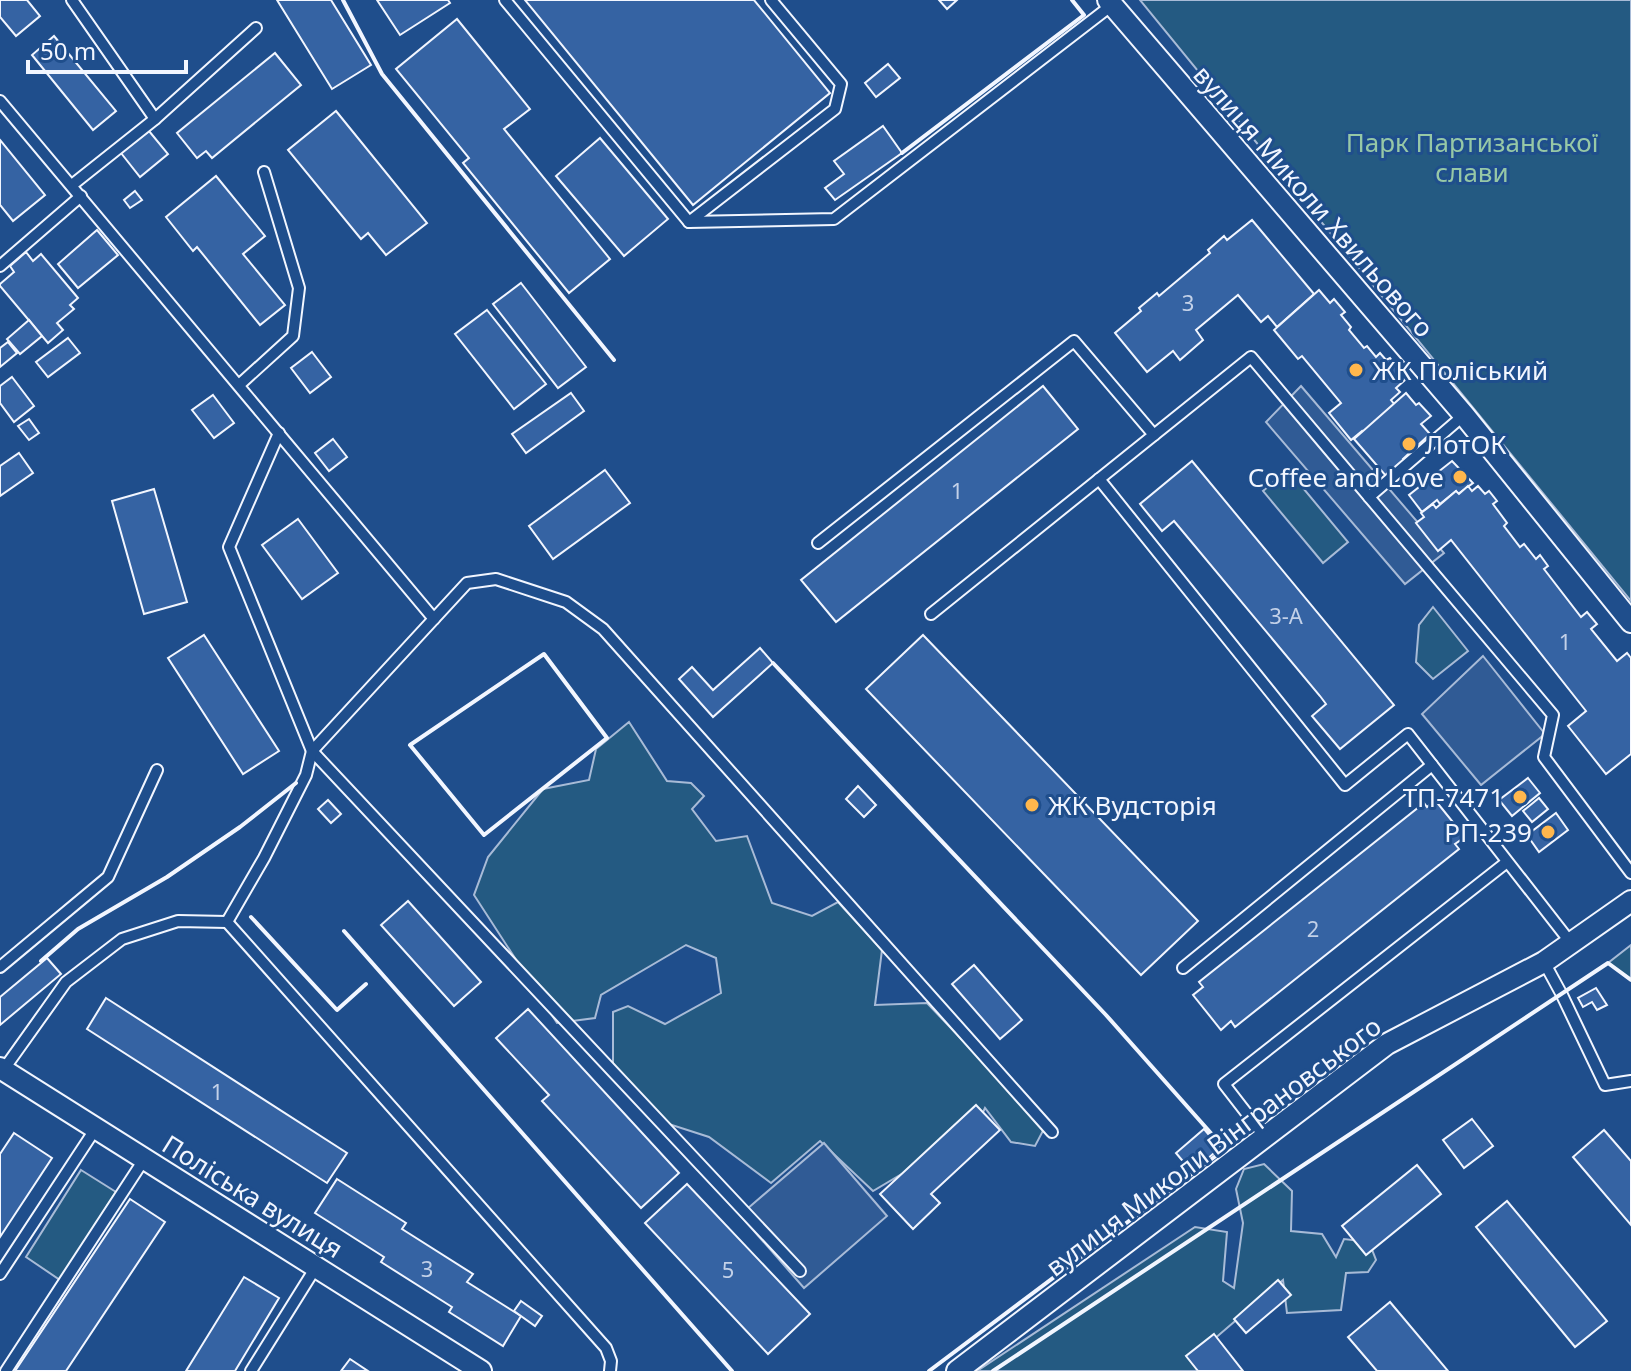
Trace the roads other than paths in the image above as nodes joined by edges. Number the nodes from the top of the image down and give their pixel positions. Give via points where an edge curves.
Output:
1 (72, 0) edge
2 (505, 0) edge
3 (771, 0) edge
4 (1110, 2) edge
5 (256, 28) dead end
6 (0, 101) edge
7 (155, 119) junction
8 (264, 172) dead end
9 (72, 185) junction
10 (81, 196) junction
11 (689, 222) junction
12 (0, 266) edge
13 (239, 385) junction
14 (1464, 415) junction
15 (279, 433) junction
16 (1154, 435) junction
17 (1099, 479) junction
18 (1369, 497) junction
19 (818, 543) dead end
20 (931, 614) dead end
21 (434, 619) junction
22 (1631, 622) edge
23 (312, 751) junction
24 (1432, 765) junction
25 (157, 770) dead end
26 (1507, 862) junction
27 (1631, 873) edge
28 (1631, 901) edge
29 (227, 922) junction
30 (1571, 943) junction
31 (1544, 962) junction
32 (0, 967) edge
33 (1183, 968) dead end
34 (1, 1071) edge
35 (1631, 1081) edge
36 (96, 1128) junction
37 (1052, 1132) dead end
38 (1265, 1137) junction
39 (145, 1158) junction
40 (316, 1267) junction
41 (800, 1271) dead end
42 (0, 1274) edge
43 (467, 1367) edge
44 (6, 1371) edge
45 (251, 1371) edge
46 (610, 1371) edge
47 (957, 1371) edge

1 - 7 lane
2 - 11 lane
3 - 11 lane via 841,84 835,109
4 - 11 lane via 834,219
4 - 14 street, вулиця Миколи Хвильового
5 - 7 lane
6 - 9 lane
7 - 9 lane
8 - 13 lane via 299,288 293,336
9 - 10 lane
10 - 12 lane
10 - 13 lane
13 - 15 lane
14 - 18 lane
14 - 22 street, вулиця Миколи Хвильового
15 - 21 lane
15 - 23 lane via 229,547
16 - 17 lane
16 - 18 lane via 1251,357
16 - 19 lane via 1074,341
17 - 20 lane
17 - 24 lane via 1345,785 1408,734
18 - 27 lane via 1553,715 1544,757
21 - 23 lane
21 - 37 lane via 467,583 496,579 566,602 603,629
23 - 29 lane via 306,775
23 - 41 lane
24 - 26 lane
24 - 33 lane
25 - 32 lane via 108,877
26 - 30 lane
26 - 38 lane via 1224,1084
28 - 30 street, вулиця Миколи Вінграновського
29 - 34 lane via 178,921 122,939 66,982
29 - 46 lane via 606,1348
30 - 31 street, вулиця Миколи Вінграновського
31 - 35 lane via 1605,1085
31 - 38 street, вулиця Миколи Вінграновського via 1387,1044
34 - 36 street, Поліська вулиця
36 - 39 street, Поліська вулиця
36 - 42 lane
38 - 47 street, вулиця Миколи Вінграновського
39 - 40 street, Поліська вулиця
39 - 44 lane
40 - 43 street, Поліська вулиця
40 - 45 lane

